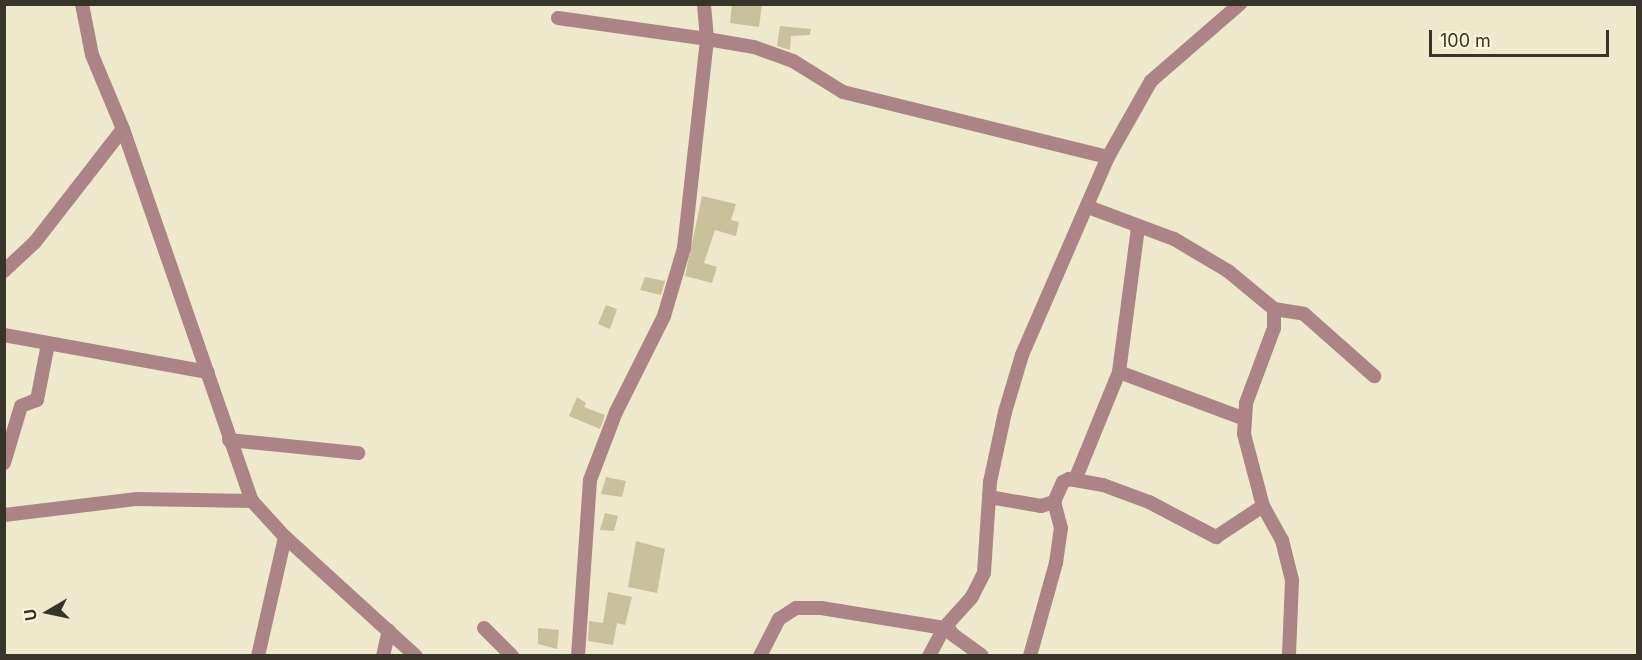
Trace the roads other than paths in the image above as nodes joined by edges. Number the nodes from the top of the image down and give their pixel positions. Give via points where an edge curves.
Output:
1 (82, 4) edge
2 (704, 4) edge
3 (1240, 4) edge
4 (558, 18) dead end
5 (707, 39) junction
6 (123, 129) junction
7 (1108, 157) junction
8 (1088, 207) junction
9 (1138, 228) junction
10 (4, 271) edge
11 (1274, 309) junction
12 (4, 335) edge
13 (48, 344) junction
14 (208, 372) junction
15 (1119, 372) junction
16 (1374, 376) dead end
17 (1245, 418) junction
18 (229, 440) junction
19 (358, 453) dead end
20 (4, 463) edge
21 (1075, 480) junction
22 (989, 497) junction
23 (252, 501) junction
24 (1054, 502) junction
25 (1263, 506) junction
26 (4, 515) edge
27 (285, 537) junction
28 (946, 627) junction
29 (484, 628) dead end
30 (389, 631) junction
31 (258, 656) edge
32 (383, 656) edge
33 (416, 656) edge
34 (512, 656) edge
35 (578, 656) edge
36 (760, 656) edge
37 (929, 656) edge
38 (982, 656) edge
39 (1030, 656) edge
40 (1289, 656) edge

1 - 6 street via 92,55
2 - 5 street
3 - 7 street via 1151,81
4 - 5 street
5 - 7 street via 754,47 793,61 843,92
5 - 35 street via 684,248 664,316 616,412 590,480
6 - 10 street via 35,242
6 - 14 street
7 - 8 street
8 - 9 street
8 - 22 street via 1022,355 1005,412
9 - 11 street via 1174,239 1228,271
9 - 15 street
11 - 16 street via 1304,314
11 - 17 street via 1274,328 1246,404
12 - 13 street
13 - 14 street
13 - 20 street via 37,400 21,406
14 - 18 street
15 - 17 street
15 - 21 street
17 - 25 street via 1244,434
18 - 19 street
18 - 23 street
21 - 24 street via 1063,482
21 - 25 street via 1103,485 1149,502 1216,537
22 - 24 street via 1041,506
22 - 28 street via 984,573 972,597
23 - 26 street via 137,499
23 - 27 street
24 - 39 street via 1061,528 1056,563
25 - 40 street via 1282,540 1292,580
27 - 30 street
27 - 31 street
28 - 36 street via 821,608 796,608 779,619
28 - 37 street
28 - 38 street
29 - 34 street
30 - 32 street
30 - 33 street

